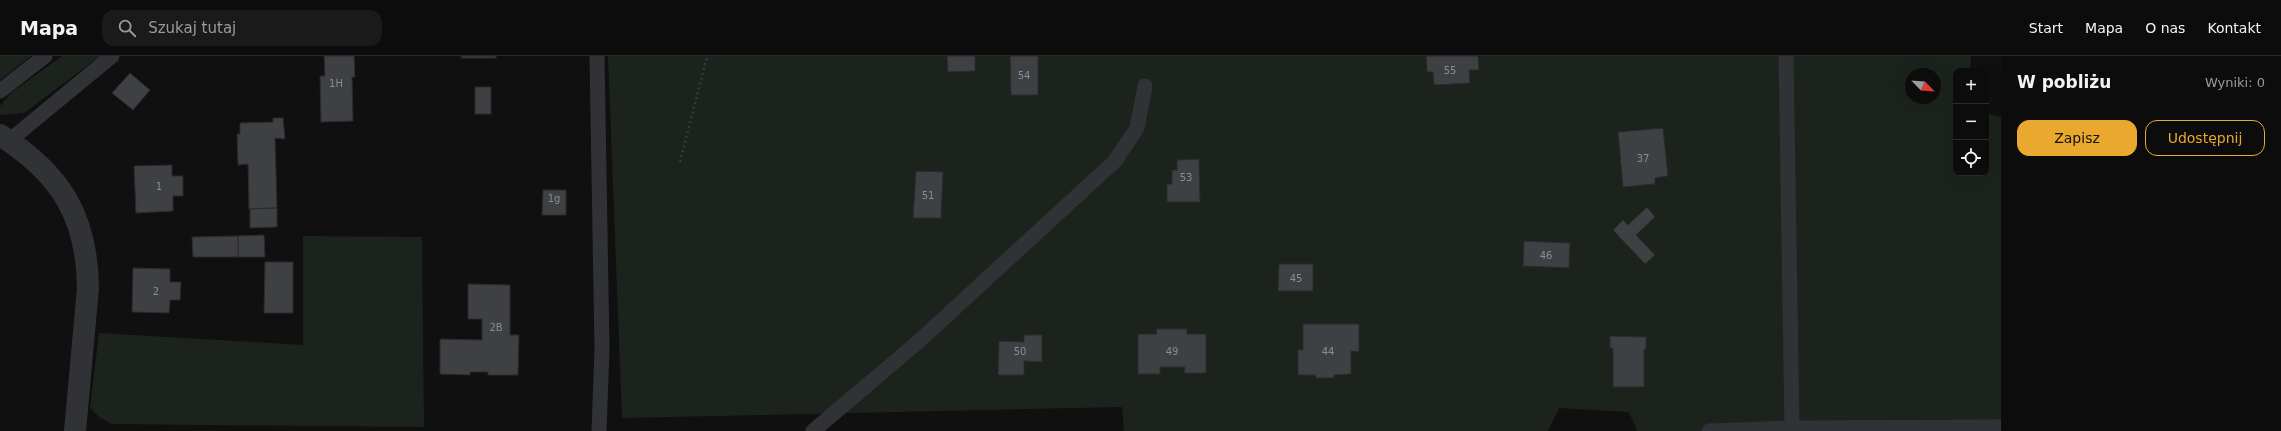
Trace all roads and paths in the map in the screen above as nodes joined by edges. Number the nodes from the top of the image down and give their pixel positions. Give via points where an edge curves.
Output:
1 (45, 56) edge
2 (112, 56) edge
3 (597, 56) edge
4 (707, 56) edge
5 (1786, 56) edge
6 (1145, 86) dead end
7 (0, 91) edge
8 (4, 138) edge
9 (680, 162) dead end
10 (2001, 427) edge
11 (1792, 428) junction
12 (75, 431) edge
13 (599, 431) edge
14 (813, 431) edge
15 (1709, 431) edge

1 - 7 lane
2 - 8 lane
3 - 13 lane via 602,349
4 - 9 path
5 - 11 lane
6 - 14 lane via 1137,128 1115,161 918,342
8 - 12 street via 45,171 60,188 70,203 82,235 88,267 88,288
10 - 11 lane
11 - 15 lane

